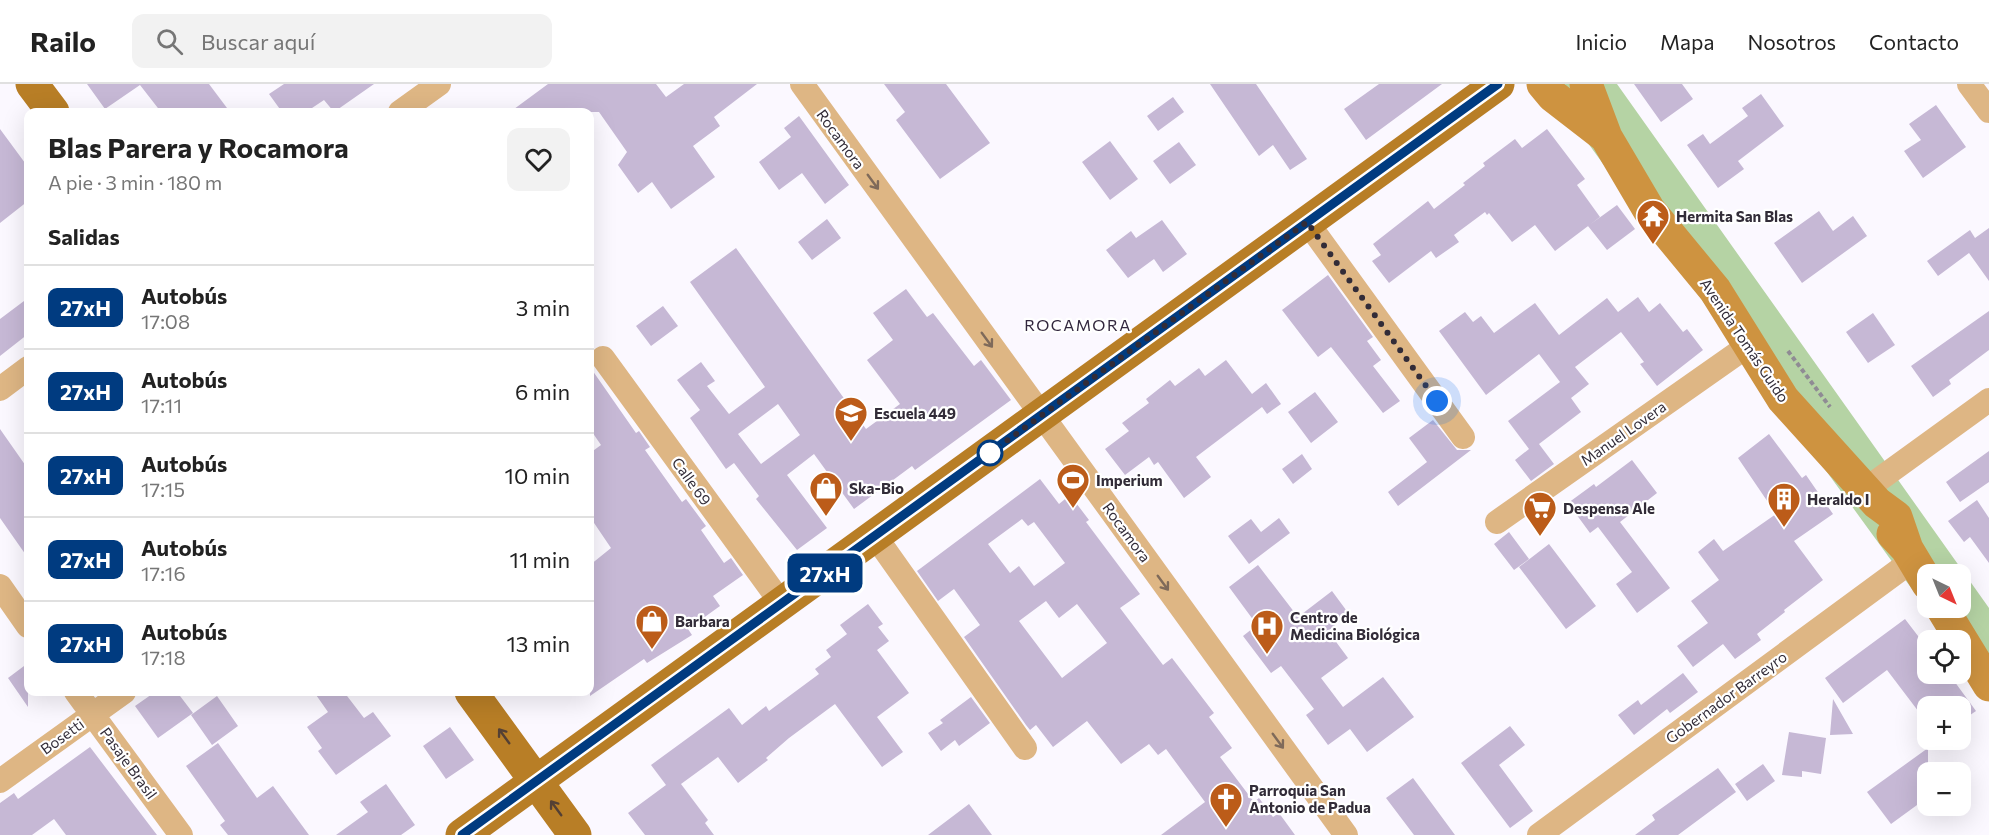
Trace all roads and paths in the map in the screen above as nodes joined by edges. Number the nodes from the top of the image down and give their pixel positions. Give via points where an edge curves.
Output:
1 (32, 84) edge
2 (439, 84) edge
3 (802, 84) edge
4 (1498, 84) edge
5 (1543, 84) edge
6 (1586, 84) edge
7 (1969, 84) edge
8 (50, 108) edge
9 (406, 108) edge
10 (1989, 111) edge
11 (1606, 137) junction
12 (1307, 222) junction
13 (1749, 345) junction
14 (603, 358) dead end
15 (24, 371) edge
16 (0, 389) edge
17 (1989, 400) edge
18 (1042, 416) junction
19 (1463, 437) dead end
20 (1871, 496) junction
21 (1497, 522) dead end
22 (875, 536) junction
23 (1916, 564) edge
24 (0, 586) edge
25 (782, 604) junction
26 (1948, 618) edge
27 (24, 620) edge
28 (1989, 685) edge
29 (79, 696) edge
30 (118, 696) edge
31 (474, 696) edge
32 (93, 714) junction
33 (1025, 748) dead end
34 (0, 781) edge
35 (536, 781) junction
36 (181, 835) edge
37 (462, 835) edge
38 (575, 835) edge
39 (1346, 835) edge
40 (1539, 835) edge

1 - 8 main road
2 - 9 street
3 -> 18 street, Rocamora
4 - 12 main road
5 - 11 main road, Avenida Tomás Guido
6 - 11 main road, Avenida Tomás Guido
7 - 10 street
11 - 13 main road, Avenida Tomás Guido via 1649,210 1715,291
12 - 18 main road
12 - 19 street
13 - 20 main road, Avenida Tomás Guido via 1784,399
13 - 21 street, Manuel Lovera
14 - 25 street, Calle 69
15 - 16 street
17 - 20 street
18 - 22 main road
18 -> 39 street, Rocamora
20 - 23 main road, Avenida Tomás Guido via 1896,517
22 - 25 main road
22 - 33 street
23 - 40 street, Gobernador Barreyro
24 - 27 street
25 - 35 main road
26 - 28 main road
29 - 32 street, Pasaje Brasil
30 - 32 street, Bosetti
35 -> 31 main road
32 - 34 street, Bosetti
32 - 36 street, Pasaje Brasil
35 - 37 main road
38 -> 35 main road

